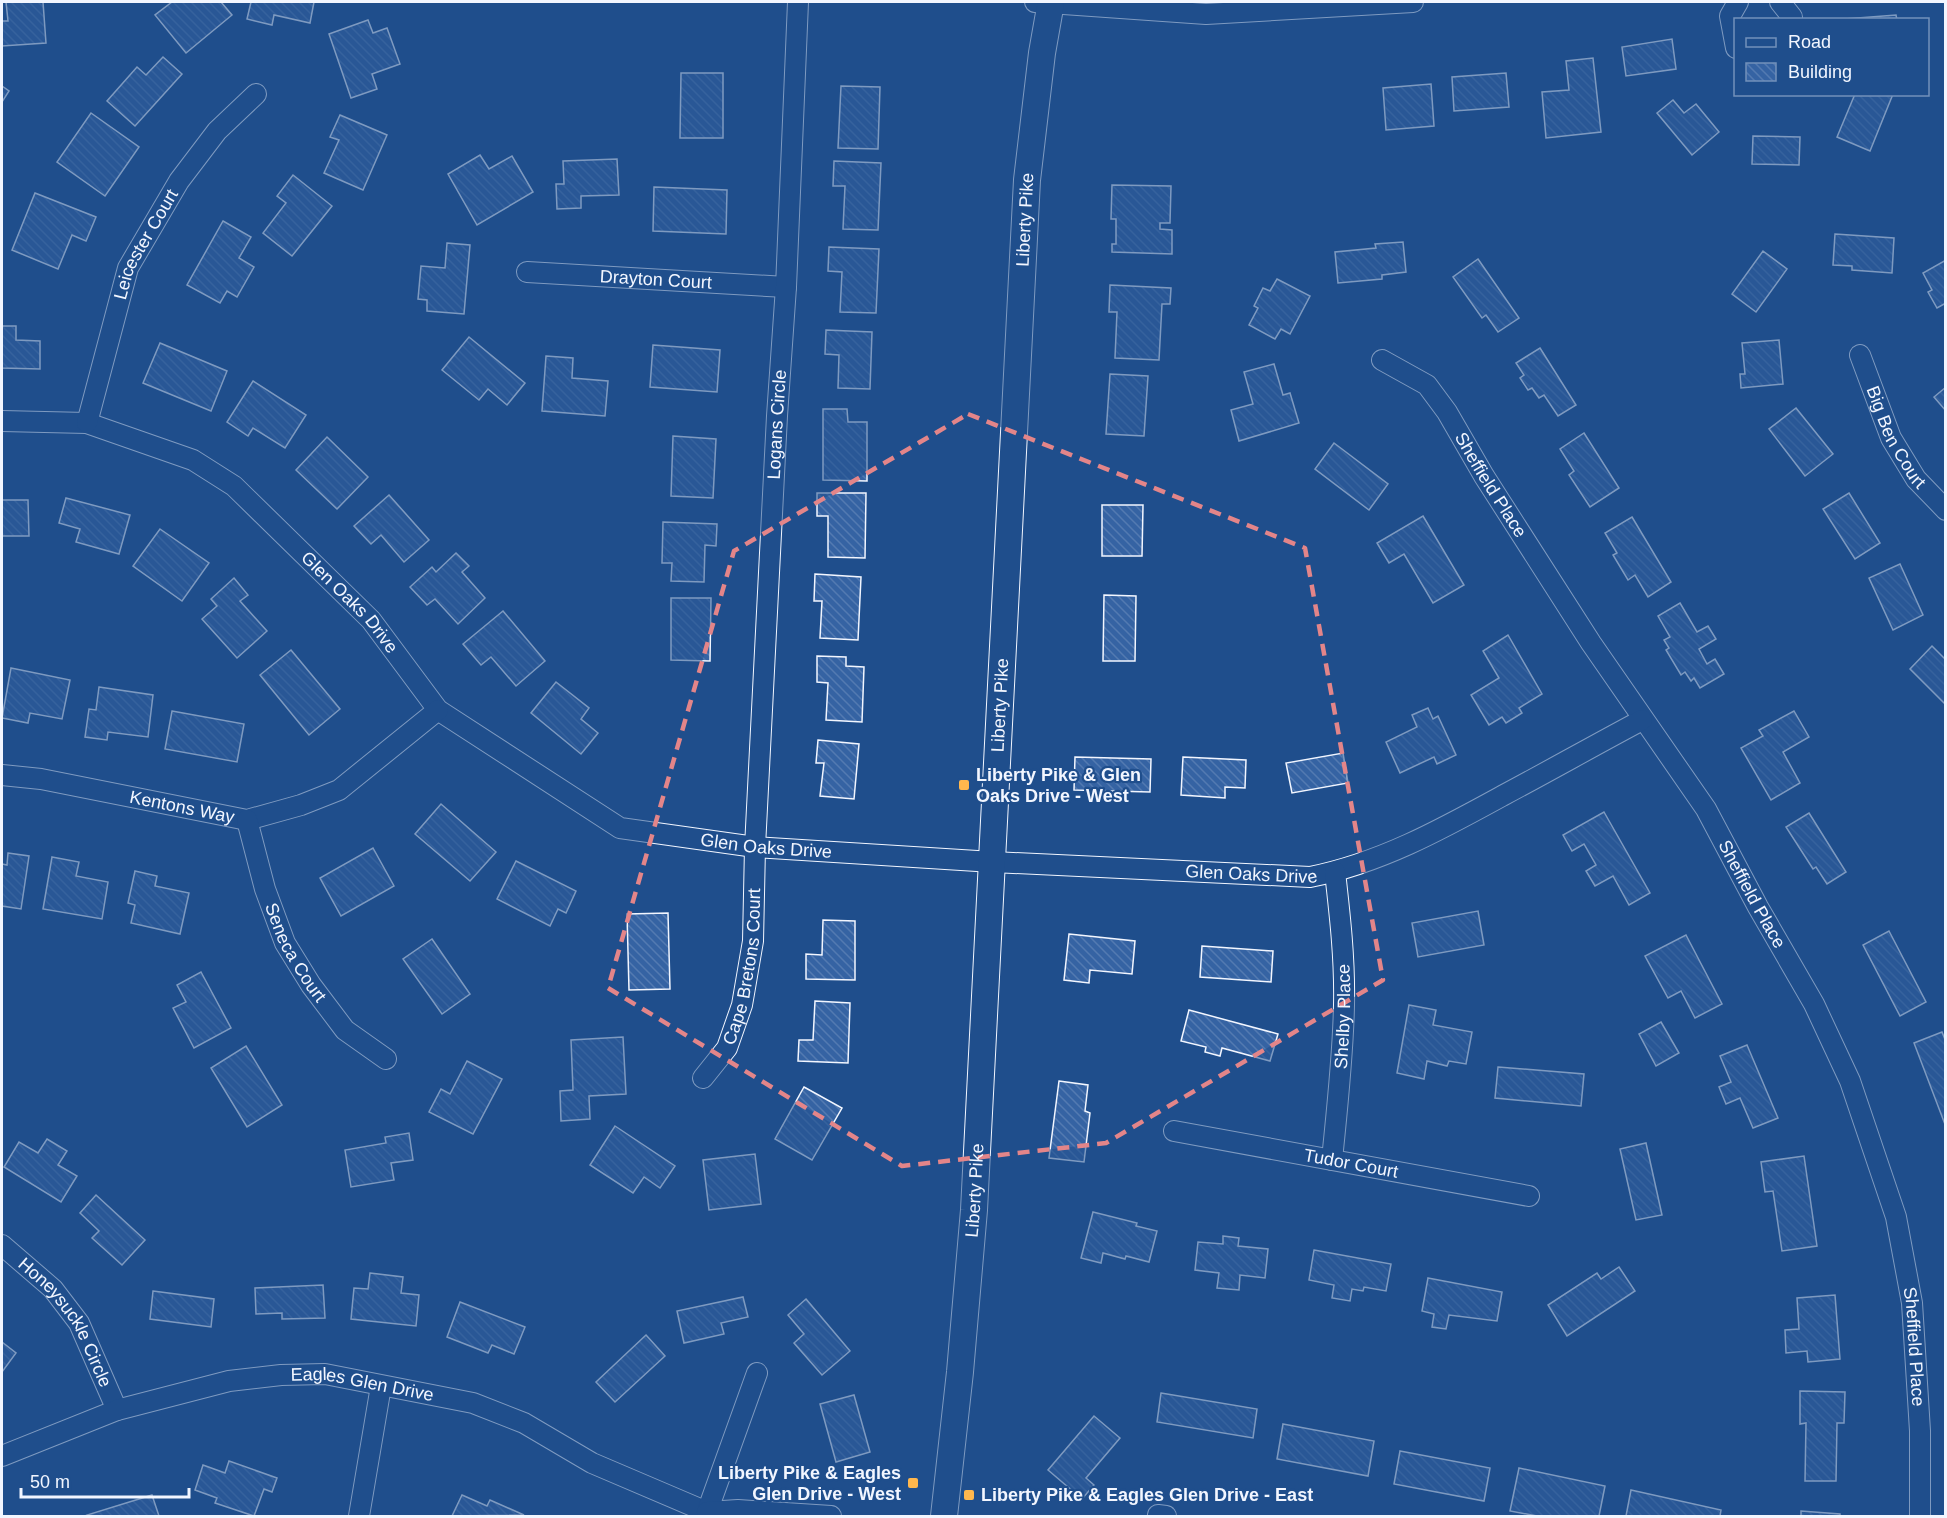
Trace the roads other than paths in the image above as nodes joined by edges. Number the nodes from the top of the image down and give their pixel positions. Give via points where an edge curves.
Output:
1 (798, 2) edge
2 (1046, 2) edge
3 (1413, 2) edge
4 (1738, 2) edge
5 (1780, 2) edge
6 (1792, 18) edge
7 (1734, 37) edge
8 (256, 94) dead end
9 (527, 272) dead end
10 (786, 287) junction
11 (1860, 355) dead end
12 (1382, 360) dead end
13 (2, 422) edge
14 (87, 423) junction
15 (1946, 510) edge
16 (438, 710) junction
17 (1642, 720) junction
18 (2, 775) edge
19 (247, 820) junction
20 (755, 847) junction
21 (993, 862) junction
22 (1335, 872) junction
23 (386, 1059) dead end
24 (703, 1078) dead end
25 (1174, 1131) dead end
26 (1332, 1160) junction
27 (1529, 1196) dead end
28 (2, 1245) edge
29 (757, 1373) dead end
30 (381, 1386) junction
31 (117, 1410) junction
32 (2, 1456) edge
33 (710, 1514) edge
34 (359, 1516) edge
35 (831, 1516) edge
36 (944, 1516) edge
37 (1920, 1516) edge

1 - 10 street, Logans Circle
2 - 3 street via 1206,14
2 - 21 street, Liberty Pike via 1022,256
4 - 7 street via 1730,16
5 - 6 street
8 - 14 street, Leicester Court via 217,131 179,181 128,268
9 - 10 street, Drayton Court
10 - 20 street, Logans Circle
11 - 15 street, Big Ben Court via 1892,438 1916,479
12 - 17 street, Sheffield Place via 1428,385
13 - 14 street, Glen Oaks Drive
14 - 16 street, Glen Oaks Drive via 193,460 234,486 371,620
16 - 19 street, Kentons Way via 339,790 301,806
16 - 20 street, Glen Oaks Drive via 620,828
17 - 22 street, Glen Oaks Drive via 1429,837
17 - 37 street, Sheffield Place via 1706,809 1814,1004 1850,1081 1896,1217 1912,1303 1920,1431
18 - 19 street, Kentons Way via 41,779
19 - 23 street, Seneca Court via 265,889 285,943 345,1030
20 - 21 street, Glen Oaks Drive
20 - 24 street, Cape Bretons Court via 753,941 742,1005 727,1048
21 - 22 street, Glen Oaks Drive via 1310,877
21 - 36 street, Liberty Pike via 974,1210
22 - 26 street, Shelby Place via 1343,942 1344,1005
25 - 26 street, Tudor Court
26 - 27 street, Tudor Court
28 - 31 street, Honeysuckle Circle via 53,1289 79,1323
29 - 33 street
30 - 31 street, Eagles Glen Drive via 325,1374 281,1375 229,1381
30 - 33 street, Eagles Glen Drive via 483,1407 524,1423 592,1463
30 - 34 street
31 - 32 street, Eagles Glen Drive
33 - 35 street, Eagles Glen Drive via 738,1510

